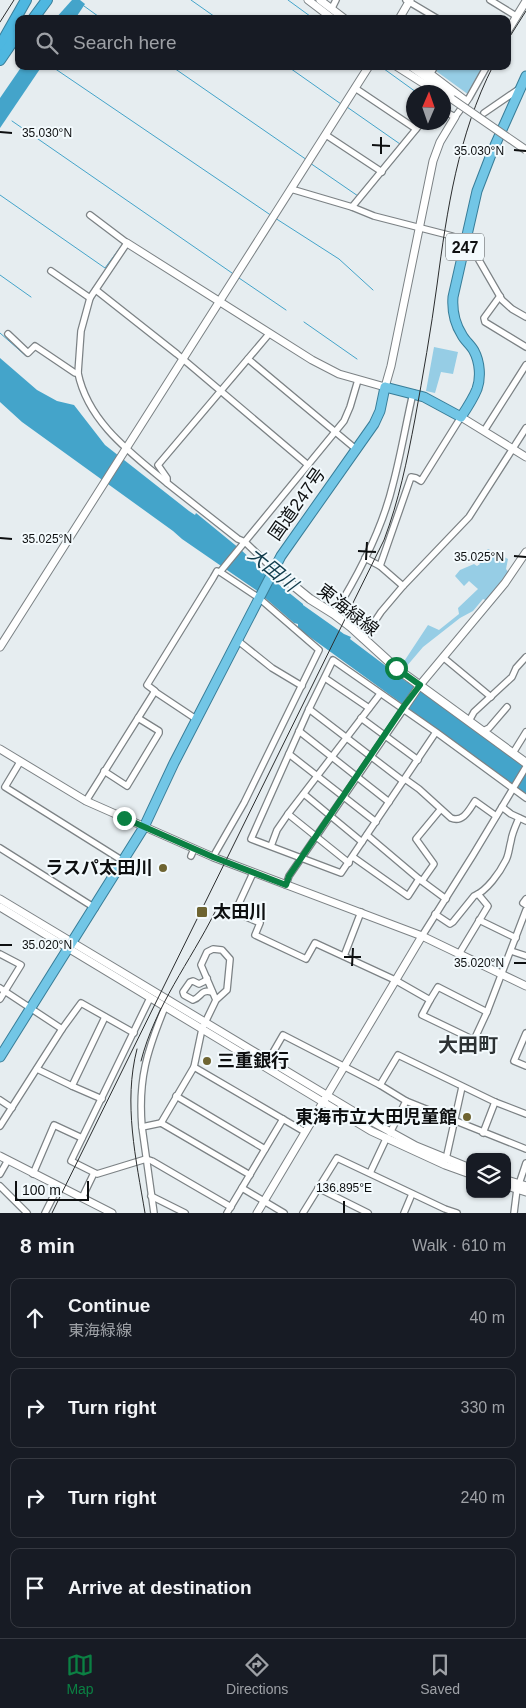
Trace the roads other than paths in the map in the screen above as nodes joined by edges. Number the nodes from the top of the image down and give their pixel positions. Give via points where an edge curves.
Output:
1 (26, 0) edge
2 (32, 0) edge
3 (41, 0) edge
4 (47, 0) edge
5 (308, 0) edge
6 (336, 0) edge
7 (490, 0) edge
8 (409, 1) edge
9 (526, 1) edge
10 (318, 2) edge
11 (332, 8) junction
12 (19, 15) edge
13 (22, 15) edge
14 (31, 15) edge
15 (36, 15) edge
16 (329, 15) edge
17 (341, 15) edge
18 (401, 15) edge
19 (432, 15) edge
20 (516, 16) junction
21 (15, 23) edge
22 (511, 25) edge
23 (15, 26) edge
24 (15, 38) edge
25 (3, 49) edge
26 (0, 60) edge
27 (366, 70) edge
28 (403, 70) edge
29 (415, 70) edge
30 (426, 70) edge
31 (433, 70) edge
32 (485, 70) edge
33 (431, 73) junction
34 (526, 76) edge
35 (428, 85) edge
36 (433, 85) edge
37 (355, 88) junction
38 (521, 88) junction
39 (451, 98) edge
40 (466, 101) junction
41 (484, 113) dead end
42 (451, 115) edge
43 (455, 117) junction
44 (406, 122) edge
45 (415, 130) edge
46 (326, 135) junction
47 (526, 150) edge
48 (382, 172) junction
49 (291, 189) junction
50 (352, 207) junction
51 (90, 216) dead end
52 (419, 228) junction
53 (127, 243) junction
54 (465, 244) junction
55 (51, 271) dead end
56 (96, 290) junction
57 (500, 296) junction
58 (90, 298) junction
59 (219, 302) junction
60 (526, 318) edge
61 (8, 334) dead end
62 (269, 334) junction
63 (526, 347) edge
64 (182, 359) junction
65 (248, 359) junction
66 (526, 364) edge
67 (78, 373) junction
68 (358, 380) junction
69 (385, 387) junction
70 (221, 391) junction
71 (413, 393) junction
72 (461, 417) junction
73 (526, 428) edge
74 (335, 431) junction
75 (484, 431) junction
76 (126, 447) junction
77 (513, 449) junction
78 (357, 450) junction
79 (526, 457) edge
80 (308, 465) junction
81 (167, 482) junction
82 (244, 544) junction
83 (526, 552) edge
84 (365, 558) junction
85 (380, 566) junction
86 (220, 572) junction
87 (272, 572) junction
88 (403, 586) junction
89 (259, 598) junction
90 (334, 614) junction
91 (363, 639) junction
92 (237, 640) junction
93 (0, 647) edge
94 (526, 657) edge
95 (444, 658) junction
96 (325, 678) junction
97 (302, 686) junction
98 (420, 686) junction
99 (154, 691) junction
100 (380, 694) junction
101 (491, 697) junction
102 (507, 707) dead end
103 (369, 708) junction
104 (404, 708) junction
105 (309, 709) junction
106 (138, 718) junction
107 (361, 718) junction
108 (196, 719) junction
109 (469, 721) junction
110 (299, 731) junction
111 (483, 731) junction
112 (436, 732) junction
113 (526, 732) edge
114 (384, 735) junction
115 (347, 737) junction
116 (0, 749) edge
117 (513, 753) junction
118 (289, 754) junction
119 (333, 756) junction
120 (371, 756) junction
121 (418, 760) junction
122 (20, 762) junction
123 (526, 765) edge
124 (104, 771) junction
125 (318, 776) junction
126 (358, 776) junction
127 (404, 780) junction
128 (513, 787) junction
129 (304, 794) junction
130 (344, 796) junction
131 (526, 798) edge
132 (86, 801) junction
133 (389, 802) junction
134 (502, 807) junction
135 (440, 810) junction
136 (288, 814) junction
137 (330, 816) junction
138 (496, 816) junction
139 (519, 818) junction
140 (526, 821) edge
141 (376, 822) junction
142 (144, 827) junction
143 (367, 835) junction
144 (316, 837) junction
145 (362, 842) junction
146 (271, 846) junction
147 (0, 848) edge
148 (194, 849) junction
149 (191, 856) dead end
150 (213, 857) junction
151 (302, 859) junction
152 (351, 860) junction
153 (123, 861) junction
154 (253, 873) junction
155 (420, 880) junction
156 (286, 885) junction
157 (478, 894) junction
158 (0, 899) edge
159 (446, 899) junction
160 (526, 899) edge
161 (526, 905) edge
162 (0, 907) edge
163 (95, 908) junction
164 (526, 910) edge
165 (361, 912) junction
166 (435, 914) junction
167 (479, 920) junction
168 (422, 936) junction
169 (516, 938) junction
170 (71, 946) junction
171 (511, 951) junction
172 (0, 954) edge
173 (459, 954) junction
174 (344, 956) junction
175 (526, 956) edge
176 (501, 975) junction
177 (207, 978) junction
178 (395, 980) junction
179 (199, 984) junction
180 (526, 986) edge
181 (3, 989) edge
182 (212, 992) junction
183 (202, 993) junction
184 (150, 998) junction
185 (0, 999) edge
186 (216, 1000) junction
187 (430, 1000) junction
188 (165, 1007) junction
189 (31, 1008) junction
190 (487, 1012) junction
191 (105, 1017) junction
192 (204, 1026) junction
193 (62, 1029) junction
194 (526, 1032) edge
195 (134, 1033) junction
196 (0, 1058) edge
197 (268, 1060) junction
198 (526, 1066) edge
199 (194, 1067) junction
200 (343, 1067) junction
201 (37, 1069) junction
202 (380, 1085) junction
203 (72, 1086) junction
204 (462, 1087) junction
205 (176, 1096) junction
206 (102, 1099) junction
207 (324, 1099) junction
208 (0, 1100) edge
209 (406, 1101) junction
210 (495, 1102) junction
211 (12, 1108) junction
212 (526, 1114) edge
213 (283, 1119) junction
214 (455, 1121) junction
215 (161, 1123) junction
216 (0, 1126) edge
217 (142, 1127) junction
218 (305, 1132) junction
219 (483, 1133) junction
220 (388, 1136) junction
221 (82, 1138) junction
222 (265, 1149) junction
223 (526, 1149) edge
224 (0, 1156) edge
225 (146, 1159) junction
226 (446, 1159) junction
227 (8, 1160) junction
228 (526, 1163) edge
229 (466, 1166) edge
230 (94, 1173) junction
231 (370, 1173) junction
232 (466, 1173) edge
233 (0, 1174) edge
234 (33, 1174) junction
235 (250, 1175) junction
236 (0, 1186) edge
237 (520, 1186) edge
238 (58, 1187) junction
239 (242, 1188) junction
240 (318, 1188) junction
241 (526, 1192) edge
242 (412, 1194) junction
243 (151, 1196) junction
244 (82, 1198) junction
245 (264, 1201) junction
246 (231, 1207) junction
247 (444, 1211) edge
248 (28, 1213) edge
249 (45, 1213) edge
250 (112, 1213) edge
251 (154, 1213) edge
252 (185, 1213) edge
253 (227, 1213) edge
254 (257, 1213) edge
255 (284, 1213) edge
256 (303, 1213) edge
257 (368, 1213) edge
258 (404, 1213) edge
259 (457, 1213) edge
260 (514, 1213) edge

1 - 12 highway
2 - 13 highway
3 - 14 highway
4 - 15 highway
5 - 10 street
6 - 11 street
7 - 20 street
8 - 18 street
8 - 19 street
9 - 20 street
10 - 11 street
10 - 16 street
11 - 17 street
20 - 22 street
21 - 25 highway
23 - 25 highway
24 - 25 highway
25 - 26 highway
27 - 37 street
28 - 35 street
29 - 36 street
30 - 33 street
31 - 33 street
32 - 40 street
33 - 40 street
34 - 38 highway, 247
37 - 44 street
37 - 46 street
38 - 41 street
38 - 54 highway, 247 via 478,186
39 - 47 street, bridge
40 - 43 street
42 - 43 street
43 - 52 street via 433,161
45 - 48 street
46 - 48 street
46 - 49 street
48 - 50 street
49 - 50 street
49 - 59 street
50 - 52 street
51 - 53 street
52 - 54 street via 452,236
52 - 69 street
53 - 56 street
53 - 59 street
54 - 57 street via 472,248
54 - 72 highway, 247 via 453,308 455,320 476,354 480,370 477,390
55 - 58 street
56 - 58 street
56 - 64 street
57 - 60 street
57 - 63 street via 484,318 485,322
58 - 67 street via 81,331
59 - 62 street
59 - 64 street
61 - 67 street via 28,353 35,346
62 - 65 street
62 - 68 street via 326,368
64 - 70 street
64 - 76 street
65 - 70 street
65 - 74 street
66 - 75 street
67 - 76 street via 92,407 108,431
68 - 69 street
68 - 74 street via 350,408
69 - 71 highway
69 - 78 highway, 国道247号 via 374,424
70 - 80 street
70 - 81 street via 158,465 168,478
71 - 72 highway
71 - 84 street via 393,485
72 - 75 street
72 - 85 street via 421,482 411,478 408,482
73 - 77 street
74 - 78 street
74 - 80 street
75 - 77 street
76 - 81 street
76 - 93 street
77 - 79 street
77 - 88 street via 469,517
78 - 87 highway, 国道247号 via 300,527
80 - 82 street
81 - 82 street
82 - 86 street
82 - 87 street
83 - 95 street
84 - 85 street
84 - 90 street
85 - 88 street
86 - 89 street
86 - 99 street via 212,578 147,685
87 - 89 highway, 国道247号
87 - 90 main road, 東海緑線
88 - 91 street
89 - 92 highway, 国道247号
89 - 97 street via 319,650
90 - 91 main road, 東海緑線
91 - 98 main road, 東海緑線
92 - 97 street via 272,668
92 - 108 highway, 国道247号
94 - 101 street via 512,677
95 - 98 street
95 - 101 street
96 - 100 street via 333,660
96 - 103 street
96 - 105 street
97 - 150 street via 244,803
98 - 104 street
98 - 109 main road, 東海緑線
99 - 106 street
99 - 108 street
100 - 103 street
100 - 104 street
101 - 109 street
102 - 111 street
103 - 107 street
104 - 112 street
104 - 114 street
105 - 110 street
105 - 115 street
106 - 124 street
106 - 124 street via 159,733 127,786
107 - 114 street
107 - 115 street
108 - 142 highway, 国道247号
109 - 111 main road, 東海緑線
110 - 118 street
110 - 119 street
111 - 117 main road, 東海緑線
112 - 121 street
112 - 128 street
113 - 117 street
114 - 120 street
114 - 121 street
115 - 119 street
115 - 120 street
116 - 122 street
117 - 123 main road, 東海緑線
118 - 125 street
118 - 146 street via 251,839
119 - 125 street
119 - 126 street
120 - 126 street
120 - 127 street
121 - 127 street
122 - 132 street
122 - 153 street via 5,787
123 - 128 street
124 - 132 street
125 - 129 street
125 - 130 street
126 - 130 street
126 - 133 street
127 - 133 street
127 - 135 street
128 - 131 street
128 - 134 street
129 - 136 street
129 - 137 street
130 - 137 street
130 - 141 street
132 - 142 street
133 - 141 street
134 - 138 street
134 - 139 street
135 - 138 street via 457,820 476,801
135 - 155 street via 416,839 434,864
136 - 144 street
136 - 146 street
137 - 144 street
137 - 145 street
138 - 159 street
139 - 140 street
139 - 157 street via 506,861
141 - 143 street
142 - 148 street
142 - 153 highway, 国道247号
143 - 145 street
143 - 155 street
144 - 151 street
144 - 152 street
145 - 152 street
146 - 151 street
147 - 163 street
148 - 149 street
148 - 150 street
150 - 154 street
151 - 152 street via 341,873
151 - 156 street
152 - 155 street via 408,896
153 - 163 highway, 国道247号
154 - 156 street
154 - 174 street via 235,912 260,923 256,935 306,960 315,943
155 - 159 street
156 - 165 street
157 - 166 street via 450,924
157 - 167 street via 488,906
158 - 170 street
159 - 166 street
160 - 161 street
162 - 170 street
163 - 170 highway, 国道247号
164 - 169 street
165 - 168 street
165 - 174 street
166 - 168 street
167 - 169 street
167 - 173 street
168 - 173 street
168 - 178 street
169 - 171 street
170 - 184 street
170 - 189 highway, 国道247号
170 - 192 street
171 - 175 street
171 - 176 street
172 - 181 street via 22,965
173 - 176 street
174 - 178 street
176 - 180 street
176 - 190 street
177 - 179 street
177 - 182 street
177 - 186 street via 201,965 207,952 213,948 222,950 230,959 227,990
178 - 187 street
178 - 200 street
179 - 183 street
179 - 183 street via 190,982 184,995 193,1000
181 - 185 street
181 - 189 street
182 - 183 street
182 - 186 street
184 - 188 street
184 - 195 street
186 - 192 street
187 - 190 street via 438,988
187 - 190 street via 422,1015 474,1040
188 - 192 street
188 - 217 street via 142,1078
189 - 193 street
189 - 196 highway, 国道247号
191 - 193 street via 81,1003
191 - 195 street
191 - 203 street
192 - 197 street
192 - 199 street
192 - 207 street
193 - 201 street
194 - 198 street via 514,1059
195 - 206 street
197 - 200 street via 283,1035
197 - 207 street
199 - 205 street
199 - 213 street
200 - 202 street
200 - 207 street
201 - 203 street
201 - 211 street
202 - 204 street via 398,1055
202 - 209 street
203 - 206 street
204 - 210 street
204 - 214 street
205 - 215 street
205 - 222 street
206 - 221 street
207 - 218 street
207 - 220 street
208 - 211 street
209 - 214 street
209 - 220 street
210 - 212 street
210 - 219 street
211 - 216 street
213 - 218 street
213 - 222 street
214 - 219 street
214 - 226 street
215 - 217 street
215 - 235 street
217 - 225 street
218 - 245 street
219 - 223 street
220 - 226 street
220 - 231 street
220 - 232 street via 445,1166
221 - 230 street via 71,1161
221 - 234 street via 54,1125
222 - 235 street
224 - 227 street
225 - 230 street
225 - 243 street
225 - 246 street
226 - 229 street
227 - 233 street
227 - 234 street
228 - 237 street
230 - 244 street
231 - 240 street via 337,1158
231 - 242 street
234 - 238 street
235 - 239 street
236 - 248 street
237 - 241 street
237 - 260 street
238 - 244 street
238 - 249 street
239 - 245 street
239 - 246 street
240 - 256 street
240 - 257 street
242 - 247 street
242 - 258 street
243 - 251 street
243 - 252 street
244 - 250 street
245 - 254 street
245 - 255 street
246 - 253 street
247 - 259 street

